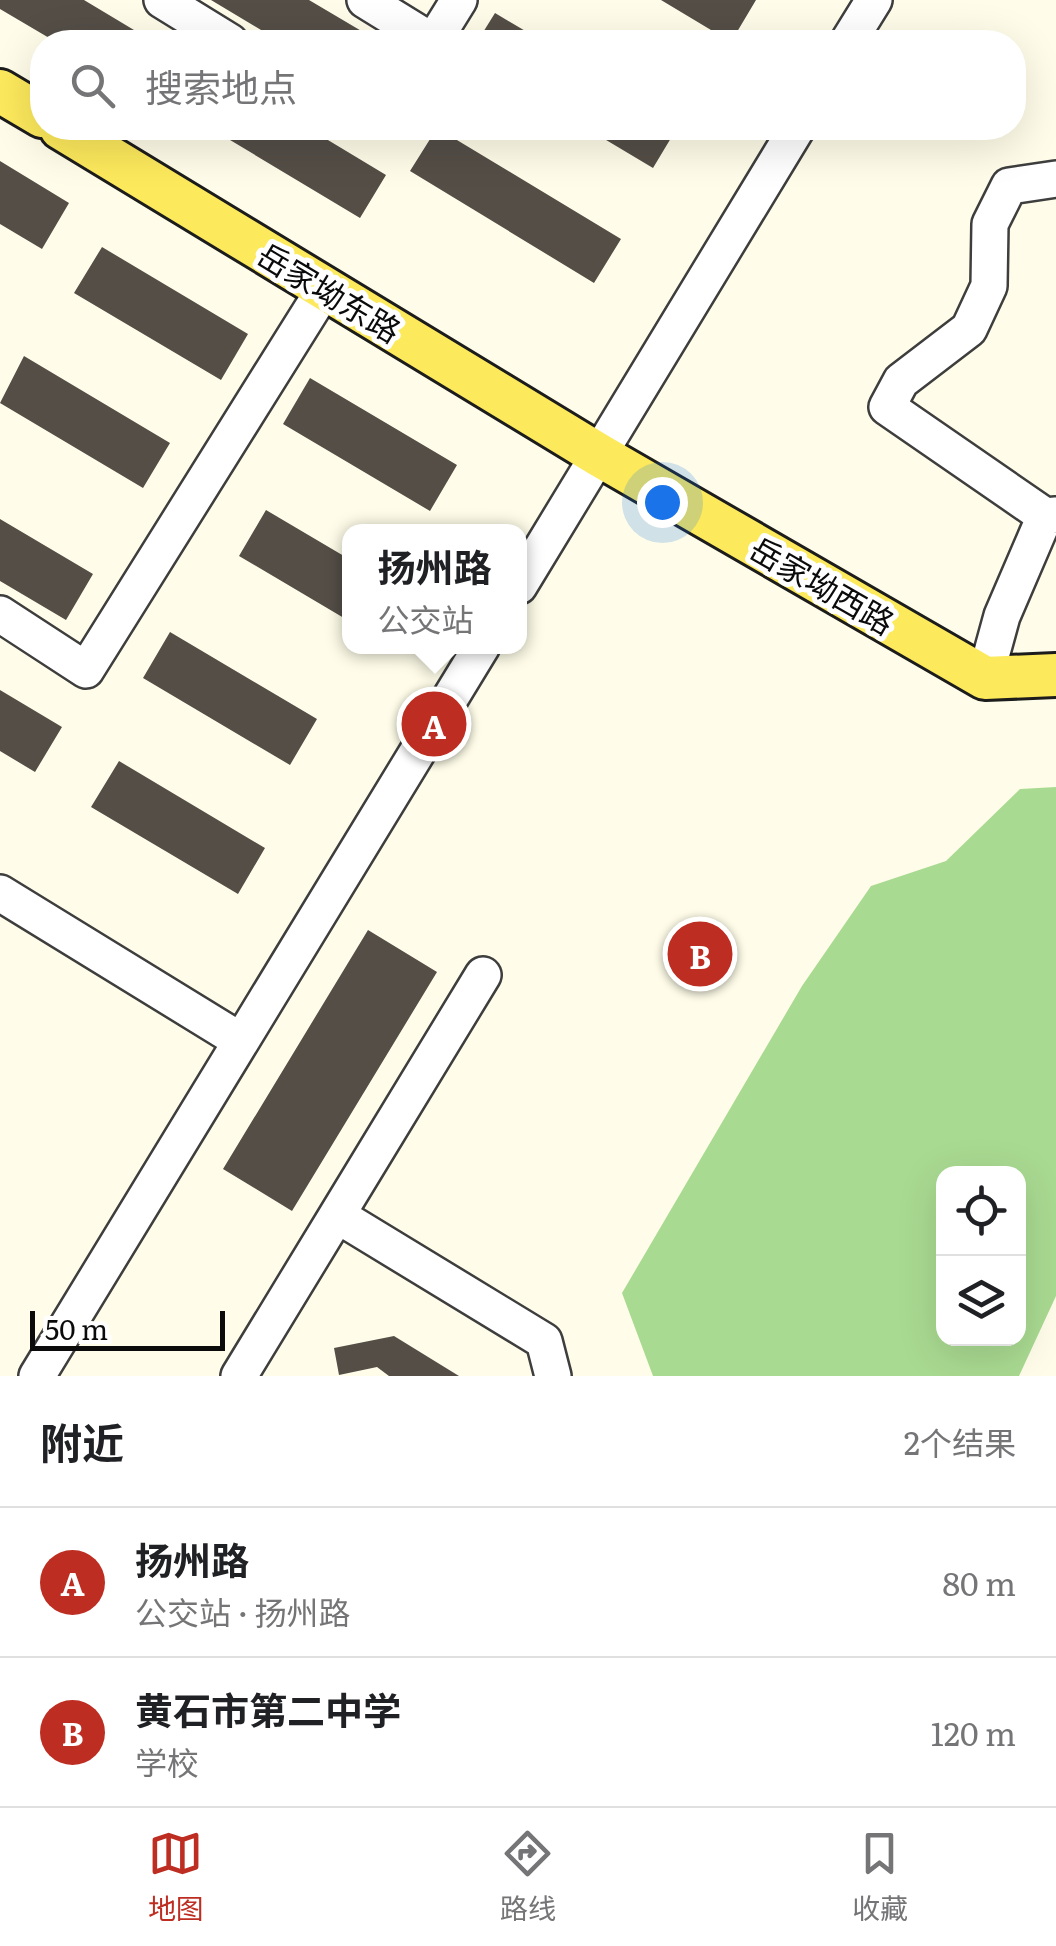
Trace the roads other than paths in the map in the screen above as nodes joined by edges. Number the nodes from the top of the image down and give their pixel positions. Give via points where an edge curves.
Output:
1 (162, 0) edge
2 (365, 0) edge
3 (460, 0) edge
4 (874, 0) edge
5 (211, 30) edge
6 (414, 30) edge
7 (441, 30) edge
8 (855, 30) edge
9 (0, 90) edge
10 (30, 109) edge
11 (81, 140) edge
12 (790, 140) edge
13 (1056, 179) edge
14 (325, 288) junction
15 (599, 455) junction
16 (1050, 516) edge
17 (527, 573) edge
18 (0, 614) edge
19 (477, 654) edge
20 (1056, 675) edge
21 (985, 678) junction
22 (0, 894) edge
23 (484, 975) dead end
24 (241, 1042) junction
25 (337, 1214) junction
26 (36, 1376) edge
27 (240, 1376) edge
28 (553, 1376) edge

1 - 5 street
2 - 6 street
3 - 7 street
4 - 8 street
9 - 10 main road
11 - 14 main road, 岳家坳东路
12 - 15 street
13 - 16 street via 1009,186 990,224 989,286 969,330 901,380 887,407
14 - 15 main road, 岳家坳东路
14 - 18 street via 86,670
15 - 17 street
15 - 21 main road, 岳家坳西路
16 - 21 street via 1002,616
19 - 24 street
20 - 21 main road
22 - 24 street
23 - 25 street
24 - 26 street
25 - 27 street
25 - 28 street via 544,1341

